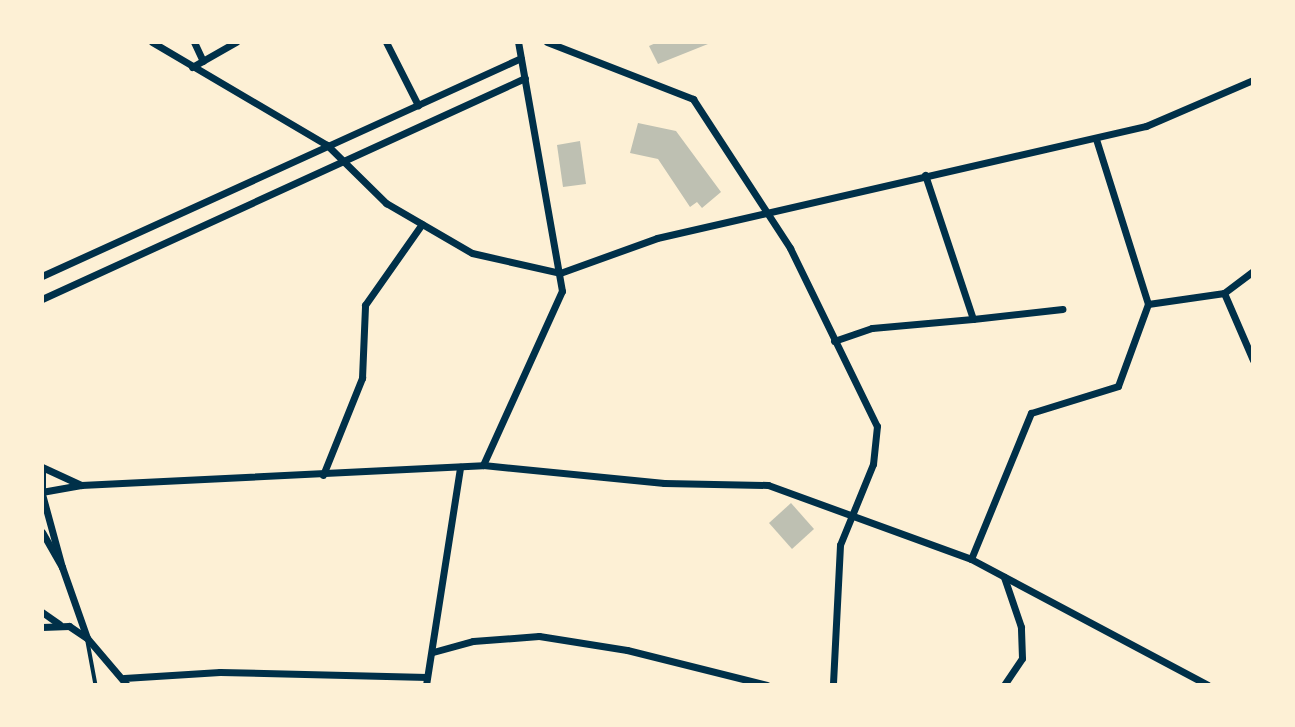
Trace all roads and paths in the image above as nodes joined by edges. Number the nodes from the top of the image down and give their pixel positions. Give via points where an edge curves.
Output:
1 (152, 42) edge
2 (194, 42) edge
3 (236, 42) edge
4 (386, 42) edge
5 (518, 42) edge
6 (547, 42) edge
7 (521, 58) junction
8 (204, 61) junction
9 (192, 67) junction
10 (525, 78) junction
11 (1253, 80) edge
12 (418, 105) junction
13 (1096, 139) junction
14 (327, 145) junction
15 (341, 158) junction
16 (925, 175) junction
17 (769, 215) junction
18 (422, 224) junction
19 (1253, 271) edge
20 (560, 273) junction
21 (42, 276) edge
22 (1224, 293) junction
23 (42, 299) edge
24 (1148, 304) junction
25 (1062, 309) dead end
26 (973, 318) junction
27 (834, 341) junction
28 (1253, 360) edge
29 (483, 465) junction
30 (42, 467) edge
31 (460, 467) junction
32 (323, 475) junction
33 (80, 485) junction
34 (42, 492) edge
35 (847, 516) junction
36 (42, 532) edge
37 (971, 559) junction
38 (61, 567) junction
39 (1004, 576) junction
40 (42, 612) edge
41 (59, 624) junction
42 (42, 627) edge
43 (87, 638) junction
44 (433, 652) junction
45 (426, 681) edge
46 (126, 682) edge
47 (96, 685) edge
48 (767, 685) edge
49 (834, 685) edge
50 (1004, 685) edge
51 (1208, 685) edge

1 - 9 street
2 - 8 street
3 - 8 street
4 - 12 street
5 - 7 street
6 - 17 street via 693,99
7 - 10 street
7 - 12 street
8 - 9 street
9 - 14 street
10 - 15 street
10 - 20 street
11 - 13 street via 1194,108
12 - 14 street
13 - 16 street
13 - 24 street
14 - 15 street
14 - 21 street
15 - 18 street via 386,204
15 - 23 street
16 - 17 street
16 - 26 street
17 - 20 street via 657,238
17 - 27 street
18 - 20 street via 472,253
18 - 32 street via 365,305 362,378
19 - 22 street
20 - 29 street via 562,291
22 - 24 street
22 - 28 street
24 - 37 street via 1118,386 1031,413
25 - 26 street
26 - 27 street via 872,328
27 - 35 street via 877,426 873,464
29 - 31 street
29 - 35 street via 664,483 742,481
30 - 33 street
30 - 34 street
31 - 32 street
31 - 44 street
32 - 33 street
33 - 34 street
34 - 38 street
35 - 37 street
35 - 49 street via 838,567
36 - 38 street
37 - 39 street
38 - 43 street
39 - 50 street via 1021,627 1022,658
39 - 51 street
40 - 41 street
41 - 42 street
41 - 43 street
43 - 46 street
43 - 47 lane
44 - 45 street
44 - 48 street via 473,640 539,636 627,650
45 - 46 street via 220,672

